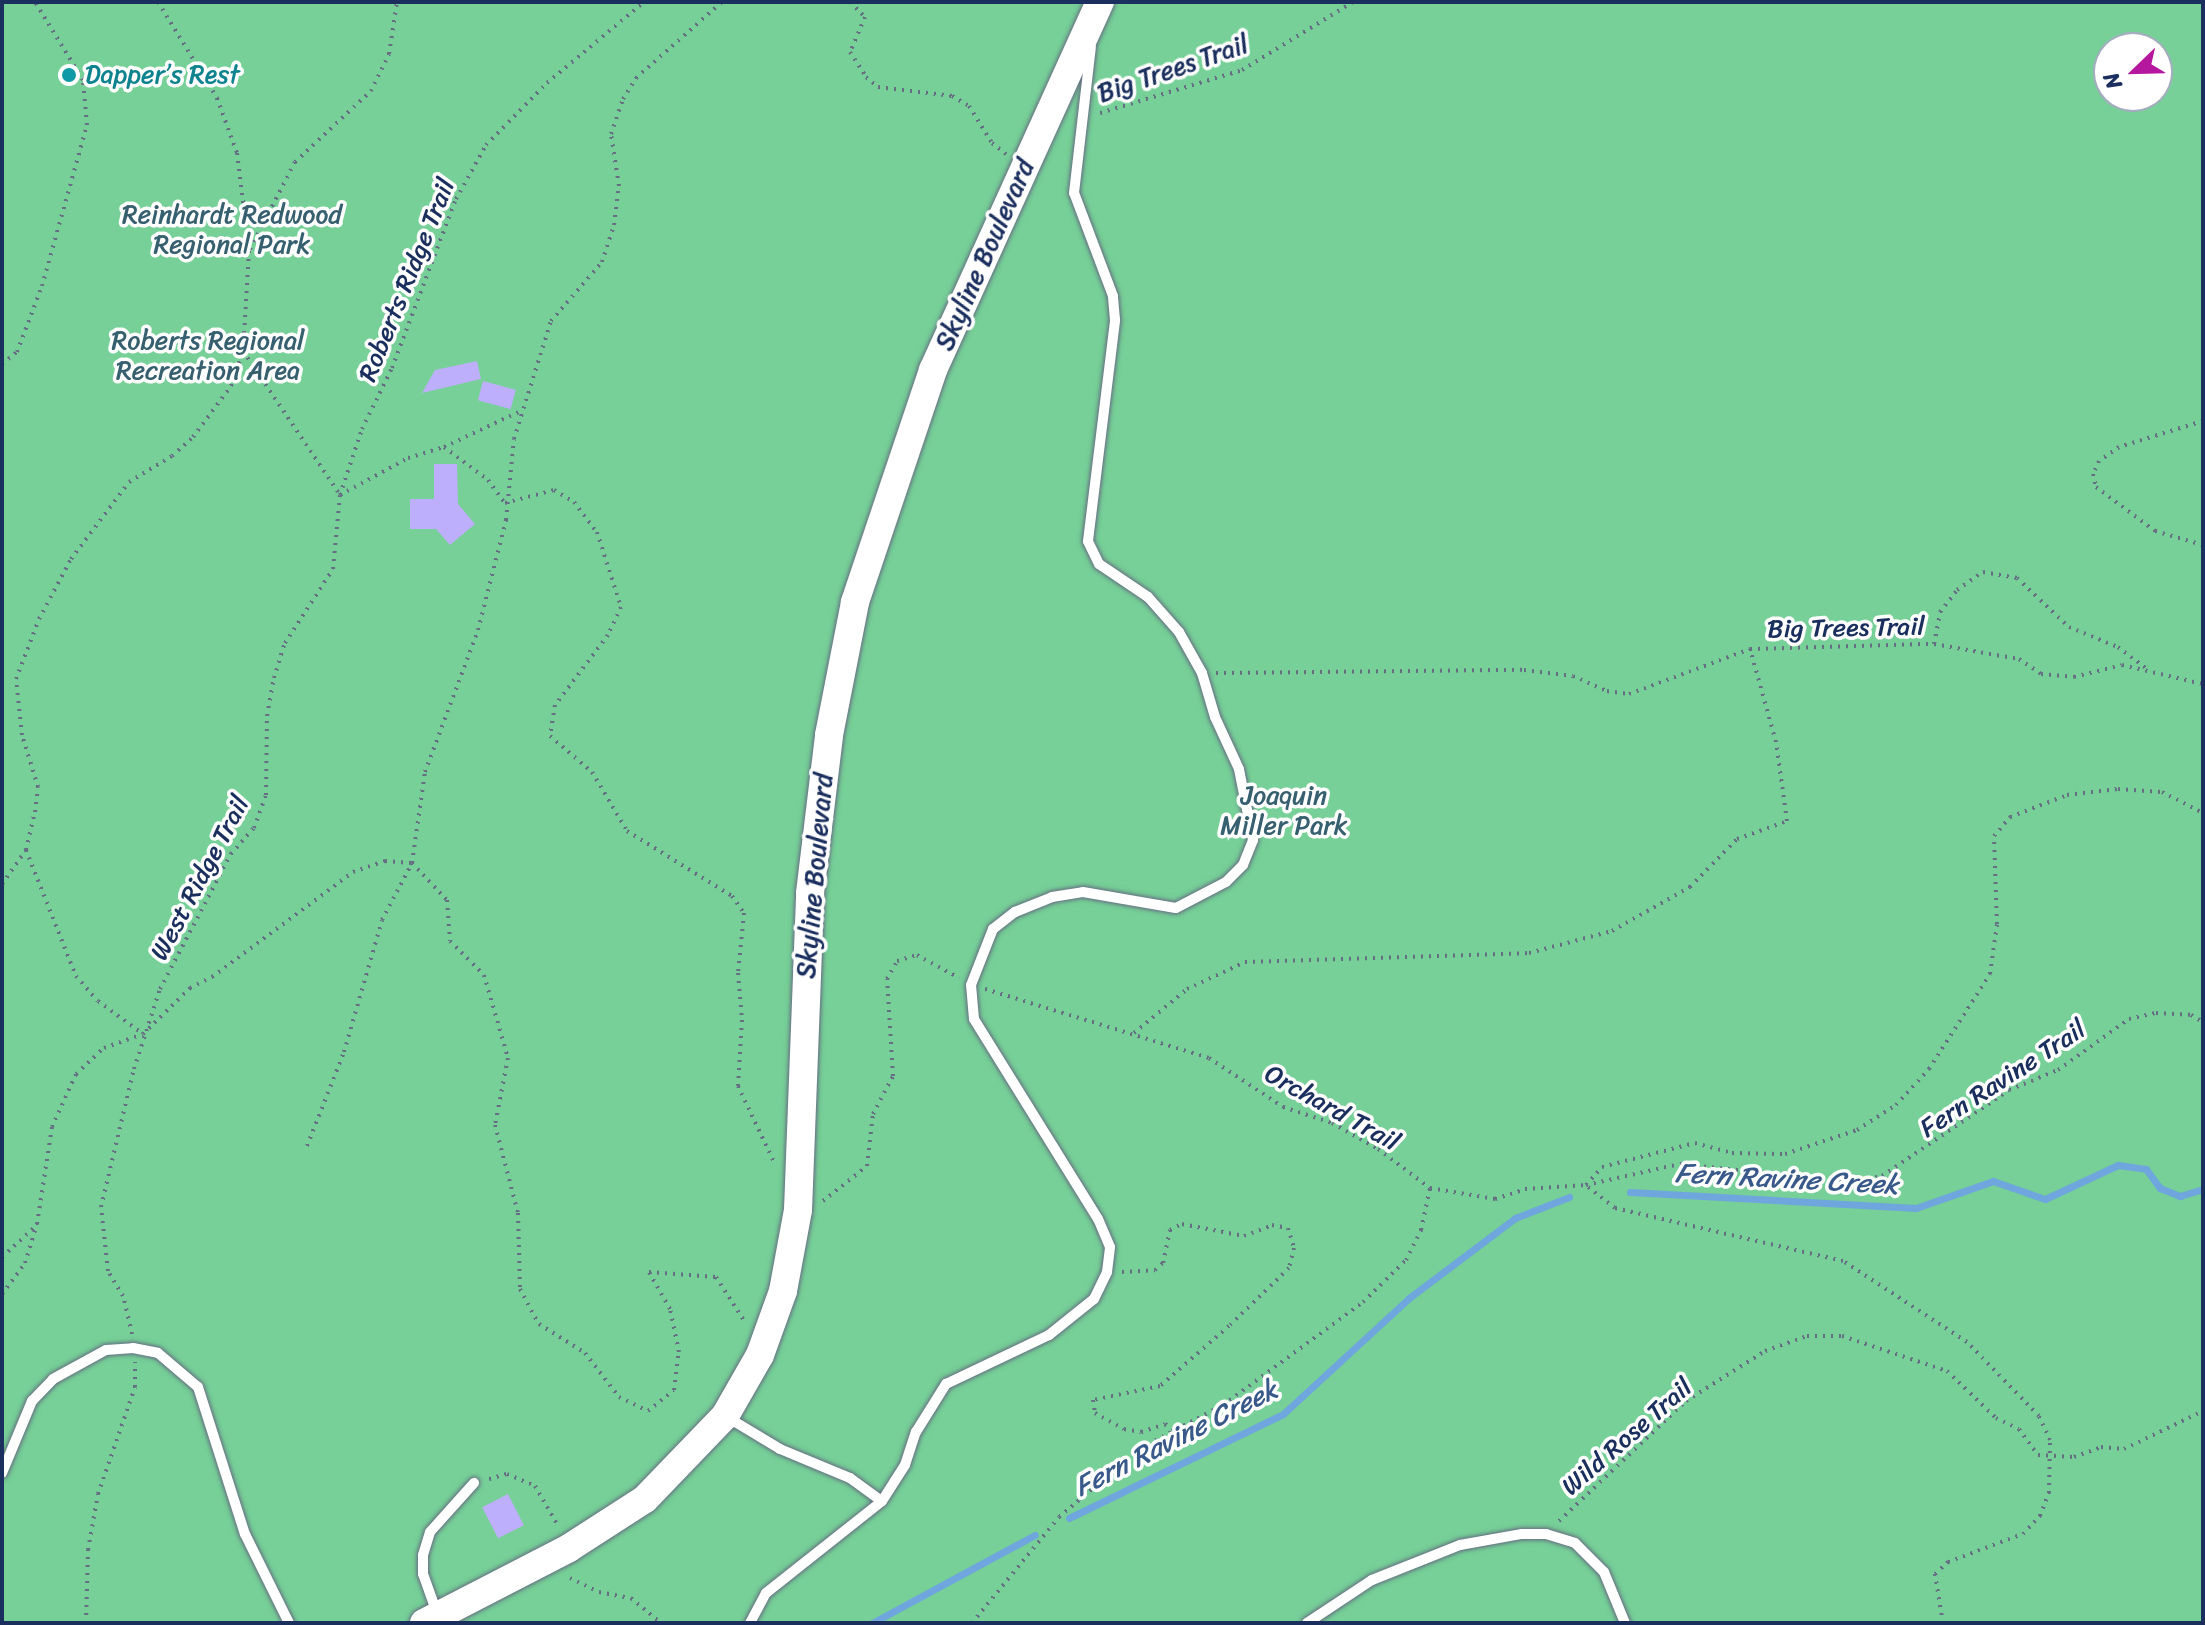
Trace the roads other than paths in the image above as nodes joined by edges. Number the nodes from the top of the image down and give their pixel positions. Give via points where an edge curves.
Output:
1 (1096, 9) edge
2 (725, 1416) junction
3 (2, 1468) edge
4 (474, 1483) road end
5 (882, 1501) junction
6 (431, 1619) edge
7 (289, 1623) edge
8 (750, 1623) edge
9 (1307, 1623) edge
10 (1625, 1623) edge

1 - 2 main road, Skyline Boulevard via 911,427 870,550 842,658 810,893 798,1210 783,1291 760,1355
1 - 5 lane via 1074,193 1113,296 1115,320 1088,541 1099,564 1148,597 1179,632 1202,673 1251,807 1253,840 1243,865 1203,898 1176,908 1083,892 1015,912 993,929 971,985 974,1019 1098,1219 1110,1247 1107,1272 1094,1299 1049,1335 946,1384
2 - 5 lane via 780,1449 850,1478
2 - 6 main road, Skyline Boulevard via 674,1475 620,1517
3 - 7 lane via 32,1401 53,1379 106,1350 158,1353 198,1387 245,1534
4 - 6 lane via 430,1532 423,1574
5 - 8 lane via 766,1593
9 - 10 lane via 1372,1580 1460,1545 1546,1534 1575,1543 1604,1572

